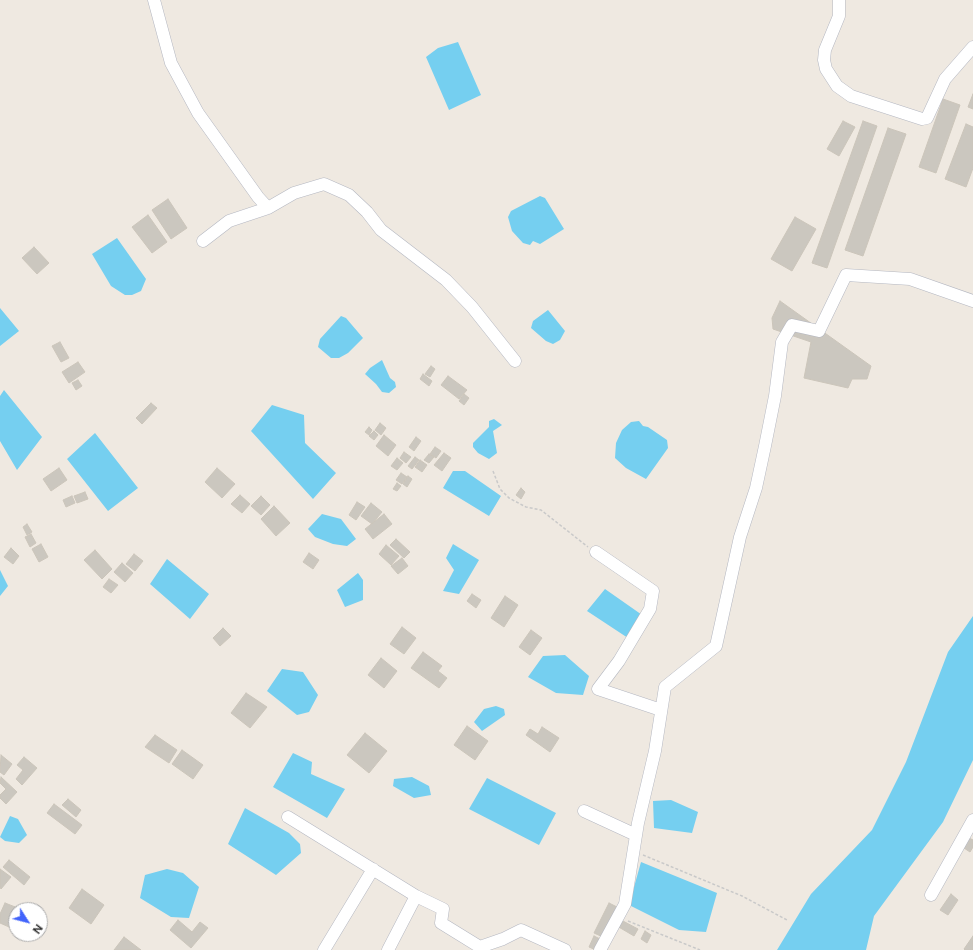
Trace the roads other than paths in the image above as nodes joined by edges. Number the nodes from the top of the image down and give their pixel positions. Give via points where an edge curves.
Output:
1 (154, 0) edge
2 (839, 0) edge
3 (973, 47) edge
4 (268, 208) junction
5 (203, 241) dead end
6 (973, 302) edge
7 (515, 361) dead end
8 (596, 552) road end
9 (661, 710) junction
10 (584, 811) dead end
11 (288, 817) dead end
12 (973, 820) edge
13 (636, 835) junction
14 (373, 869) junction
15 (931, 895) dead end
16 (416, 896) junction
17 (324, 950) edge
18 (388, 950) edge
19 (565, 950) edge
20 (600, 950) edge

1 - 4 street via 171,63 191,100 222,148
2 - 3 street via 839,16 825,50 824,60 826,70 837,86 850,96 922,119 927,118 945,79
4 - 5 street via 229,221
4 - 7 street via 294,193 324,184 349,195 381,230 446,280 472,307
6 - 9 street via 910,279 846,274 819,331 792,325 782,342 775,396 756,488 740,537 716,646 664,687
8 - 9 street via 653,591 650,609 619,661 598,689
9 - 13 street via 655,752
10 - 13 street
11 - 14 street
12 - 15 street
13 - 20 street via 625,904
14 - 16 street
14 - 17 street
16 - 18 street
16 - 19 street via 443,908 441,923 480,947 521,930

